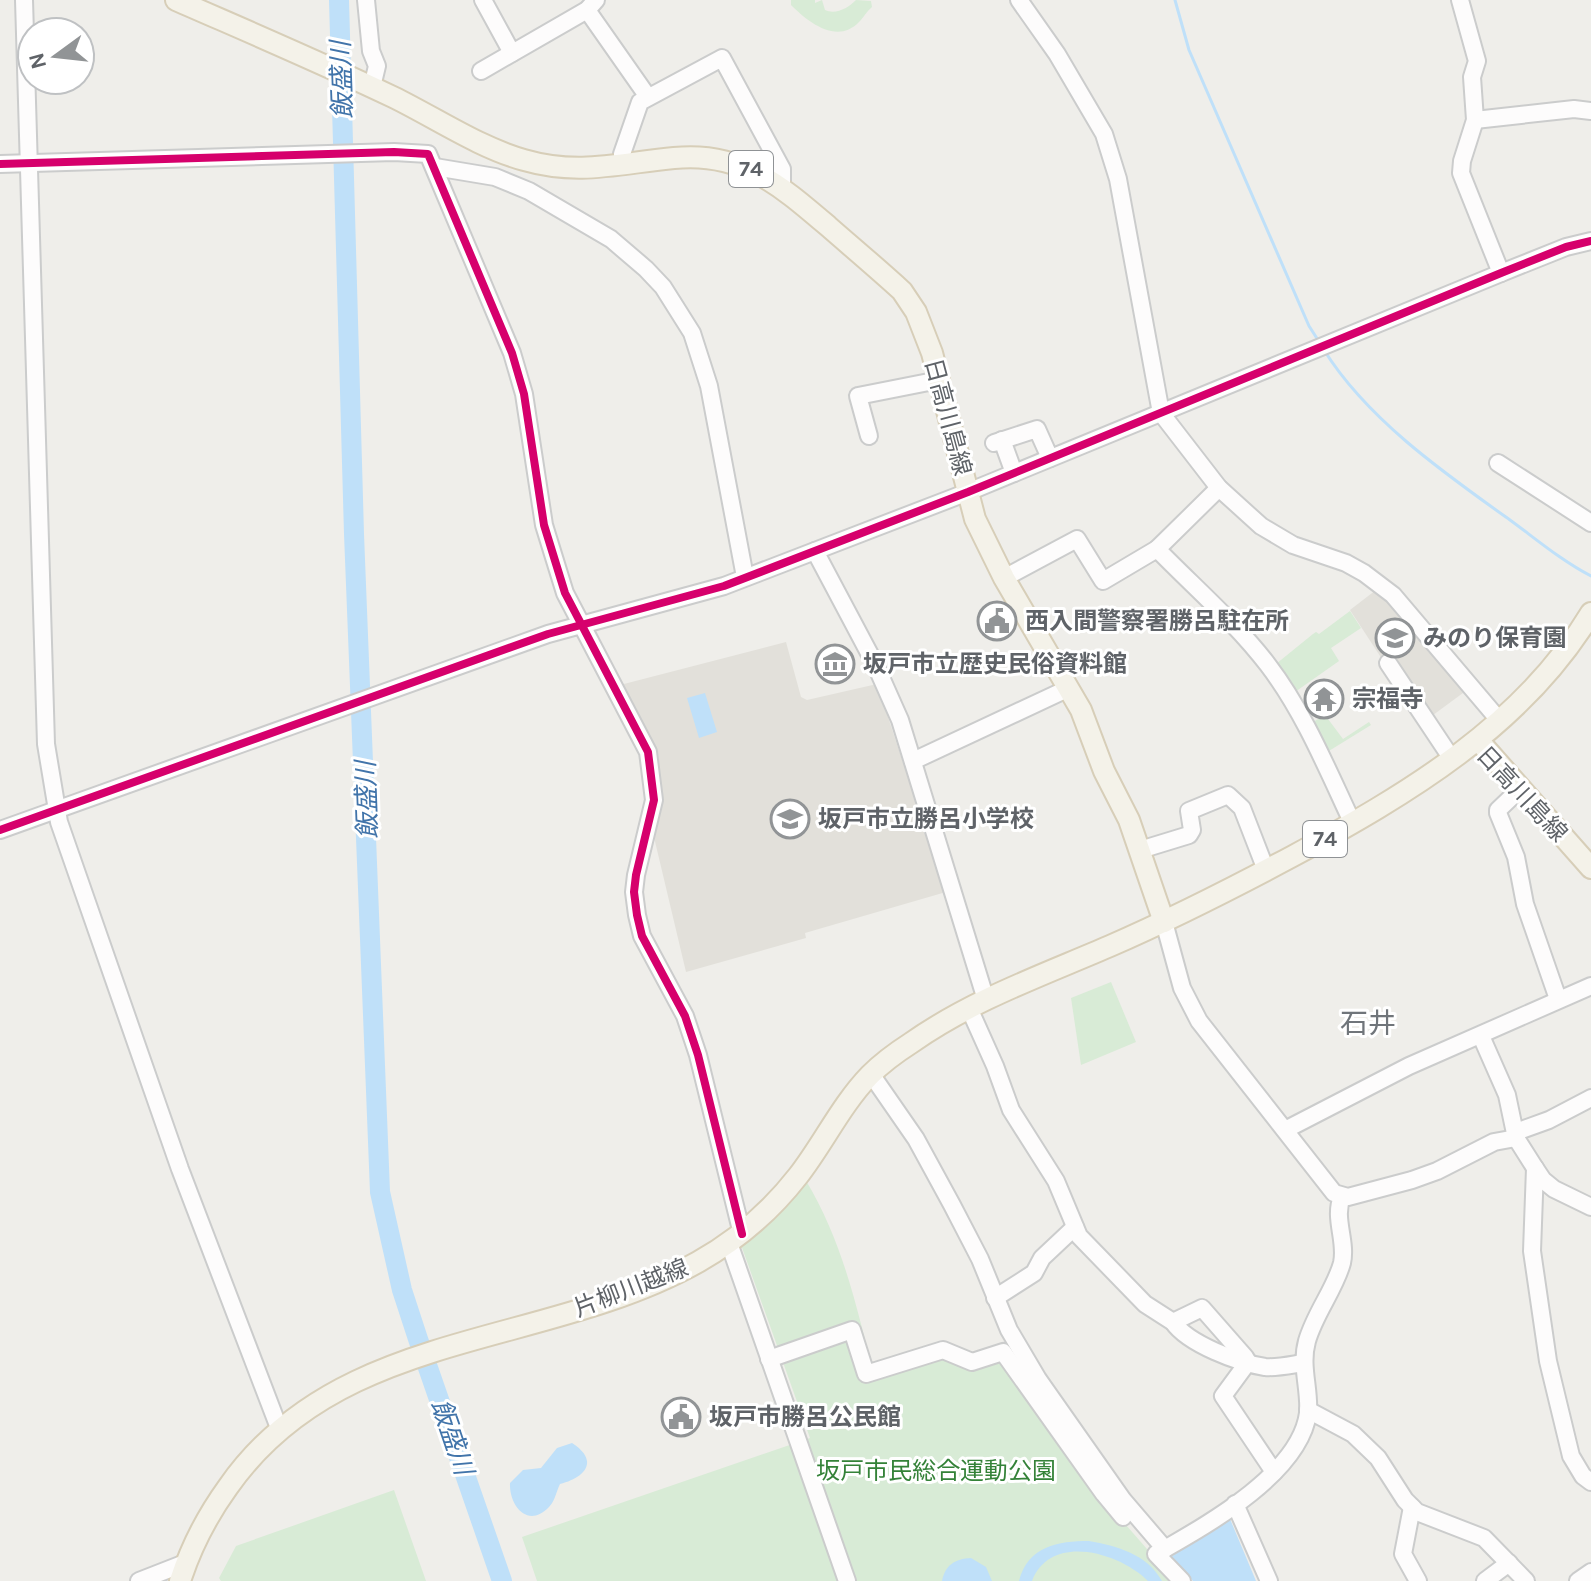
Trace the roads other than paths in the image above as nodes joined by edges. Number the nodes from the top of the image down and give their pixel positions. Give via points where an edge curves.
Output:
1 (24, 0) edge
2 (176, 0) edge
3 (366, 0) edge
4 (483, 0) edge
5 (1019, 0) edge
6 (1460, 0) edge
7 (591, 5) edge
8 (512, 53) junction
9 (481, 71) dead end
10 (368, 85) junction
11 (648, 97) junction
12 (1591, 111) edge
13 (1475, 120) junction
14 (30, 163) junction
15 (0, 164) edge
16 (623, 166) junction
17 (435, 167) junction
18 (782, 187) junction
19 (1591, 241) edge
20 (1501, 273) junction
21 (939, 380) junction
22 (1161, 413) junction
23 (869, 436) dead end
24 (1050, 458) junction
25 (1498, 463) dead end
26 (1014, 473) junction
27 (1219, 488) junction
28 (968, 492) junction
29 (1591, 523) edge
30 (1157, 549) junction
31 (815, 551) junction
32 (745, 577) junction
33 (1004, 578) junction
34 (1591, 613) edge
35 (580, 624) junction
36 (1388, 663) dead end
37 (1067, 689) junction
38 (1499, 720) junction
39 (1478, 740) junction
40 (1452, 759) junction
41 (913, 761) junction
42 (1520, 789) junction
43 (56, 810) junction
44 (1353, 824) junction
45 (0, 830) edge
46 (1140, 850) junction
47 (1591, 868) edge
48 (1266, 870) junction
49 (1164, 922) junction
50 (1591, 986) edge
51 (1558, 999) junction
52 (978, 1004) junction
53 (1481, 1036) junction
54 (871, 1074) junction
55 (1591, 1098) edge
56 (1285, 1130) junction
57 (1516, 1135) junction
58 (1535, 1168) junction
59 (1342, 1197) junction
60 (1591, 1207) edge
61 (1075, 1227) junction
62 (735, 1238) junction
63 (995, 1298) junction
64 (1173, 1322) junction
65 (769, 1359) junction
66 (1248, 1362) junction
67 (1303, 1363) junction
68 (1308, 1410) junction
69 (279, 1428) junction
70 (1274, 1472) junction
71 (1591, 1482) edge
72 (1235, 1504) junction
73 (1412, 1507) junction
74 (1160, 1551) junction
75 (1509, 1563) junction
76 (182, 1572) edge
77 (1591, 1572) edge
78 (139, 1581) edge
79 (847, 1581) edge
80 (1182, 1581) edge
81 (1269, 1581) edge
82 (1418, 1581) edge
83 (1485, 1581) edge
84 (1526, 1581) edge
85 (1578, 1581) edge

1 - 14 street
2 - 10 main road, 日高川島線 / 74
3 - 10 street via 377,66
4 - 8 street
5 - 22 street via 1085,98 1107,144
6 - 13 street via 1477,61 1472,77
7 - 8 street
7 - 11 street
8 - 9 street
10 - 16 main road, 日高川島線 / 74 via 522,160 572,169
11 - 16 street via 636,110
11 - 18 street via 722,58 782,169
12 - 13 street
13 - 20 street via 1461,173
14 - 15 street
14 - 17 street via 424,152
14 - 43 street via 46,744
16 - 18 main road, 日高川島線 / 74 via 674,158 725,160
17 - 32 street via 495,177 529,191 611,239 663,287 692,333 709,386
17 - 35 street via 512,353 524,394 544,525
18 - 21 main road, 日高川島線 / 74 via 902,291 923,327
19 - 20 street
20 - 22 street
21 - 23 street via 858,396
21 - 28 main road, 日高川島線 / 74
22 - 24 street
22 - 27 street
24 - 26 street
24 - 26 street via 1037,429 998,442
25 - 29 street
26 - 28 street
27 - 30 street
27 - 38 street via 1278,537 1346,563 1380,584
28 - 31 street
28 - 33 main road, 日高川島線 / 74 via 984,541
30 - 33 street via 1103,581 1077,539
30 - 44 street via 1277,678
31 - 32 street
31 - 41 street via 890,696
32 - 35 street
33 - 37 main road, 日高川島線 / 74
34 - 38 main road via 1551,668
35 - 43 street
35 - 62 street via 651,763 654,800 636,875 637,915 698,1055
36 - 40 street
37 - 41 street
37 - 46 main road, 日高川島線 / 74 via 1081,710
38 - 39 main road
39 - 40 main road, 日高川島線 / 74
39 - 42 main road, 日高川島線
40 - 44 main road, 日高川島線 / 74
41 - 52 street
42 - 47 main road, 日高川島線
42 - 51 street via 1498,813
43 - 45 street
43 - 69 street via 180,1169
44 - 48 main road, 日高川島線 / 74
46 - 48 street via 1189,835 1189,811 1228,795 1242,808
46 - 49 main road, 日高川島線 / 74
48 - 49 main road, 日高川島線 / 74
49 - 52 main road, 片柳川越線
49 - 56 street via 1193,1009
50 - 51 street
51 - 53 street
52 - 54 main road, 片柳川越線 via 915,1040
52 - 61 street via 1011,1110 1056,1181
53 - 56 street via 1409,1066
53 - 57 street via 1507,1095
54 - 62 main road, 片柳川越線 via 800,1174
54 - 63 street via 916,1139
55 - 57 street
56 - 59 street
57 - 58 street
57 - 59 street via 1412,1180
58 - 60 street via 1554,1189
58 - 71 street via 1532,1251 1548,1361 1571,1456
59 - 67 street via 1338,1206 1343,1261 1317,1314
61 - 63 street via 1042,1258 1034,1273
61 - 64 street via 1115,1275
62 - 65 street
62 - 69 main road, 片柳川越線 via 676,1274 593,1305 401,1361 337,1390
63 - 74 street via 1046,1390
64 - 66 street via 1220,1354
64 - 66 street via 1202,1308
65 - 74 street via 852,1330 866,1374 943,1350 972,1362 1003,1352 1104,1494
65 - 79 street
66 - 67 street via 1277,1367
66 - 70 street via 1223,1396
67 - 68 street
68 - 70 street via 1294,1451
68 - 73 street via 1353,1434 1378,1458
69 - 76 main road, 片柳川越線 via 222,1495
70 - 72 street
72 - 74 street
72 - 81 street
73 - 75 street via 1484,1538
73 - 82 street via 1403,1554
74 - 80 street
75 - 83 street
75 - 84 street
76 - 78 street
77 - 85 street

